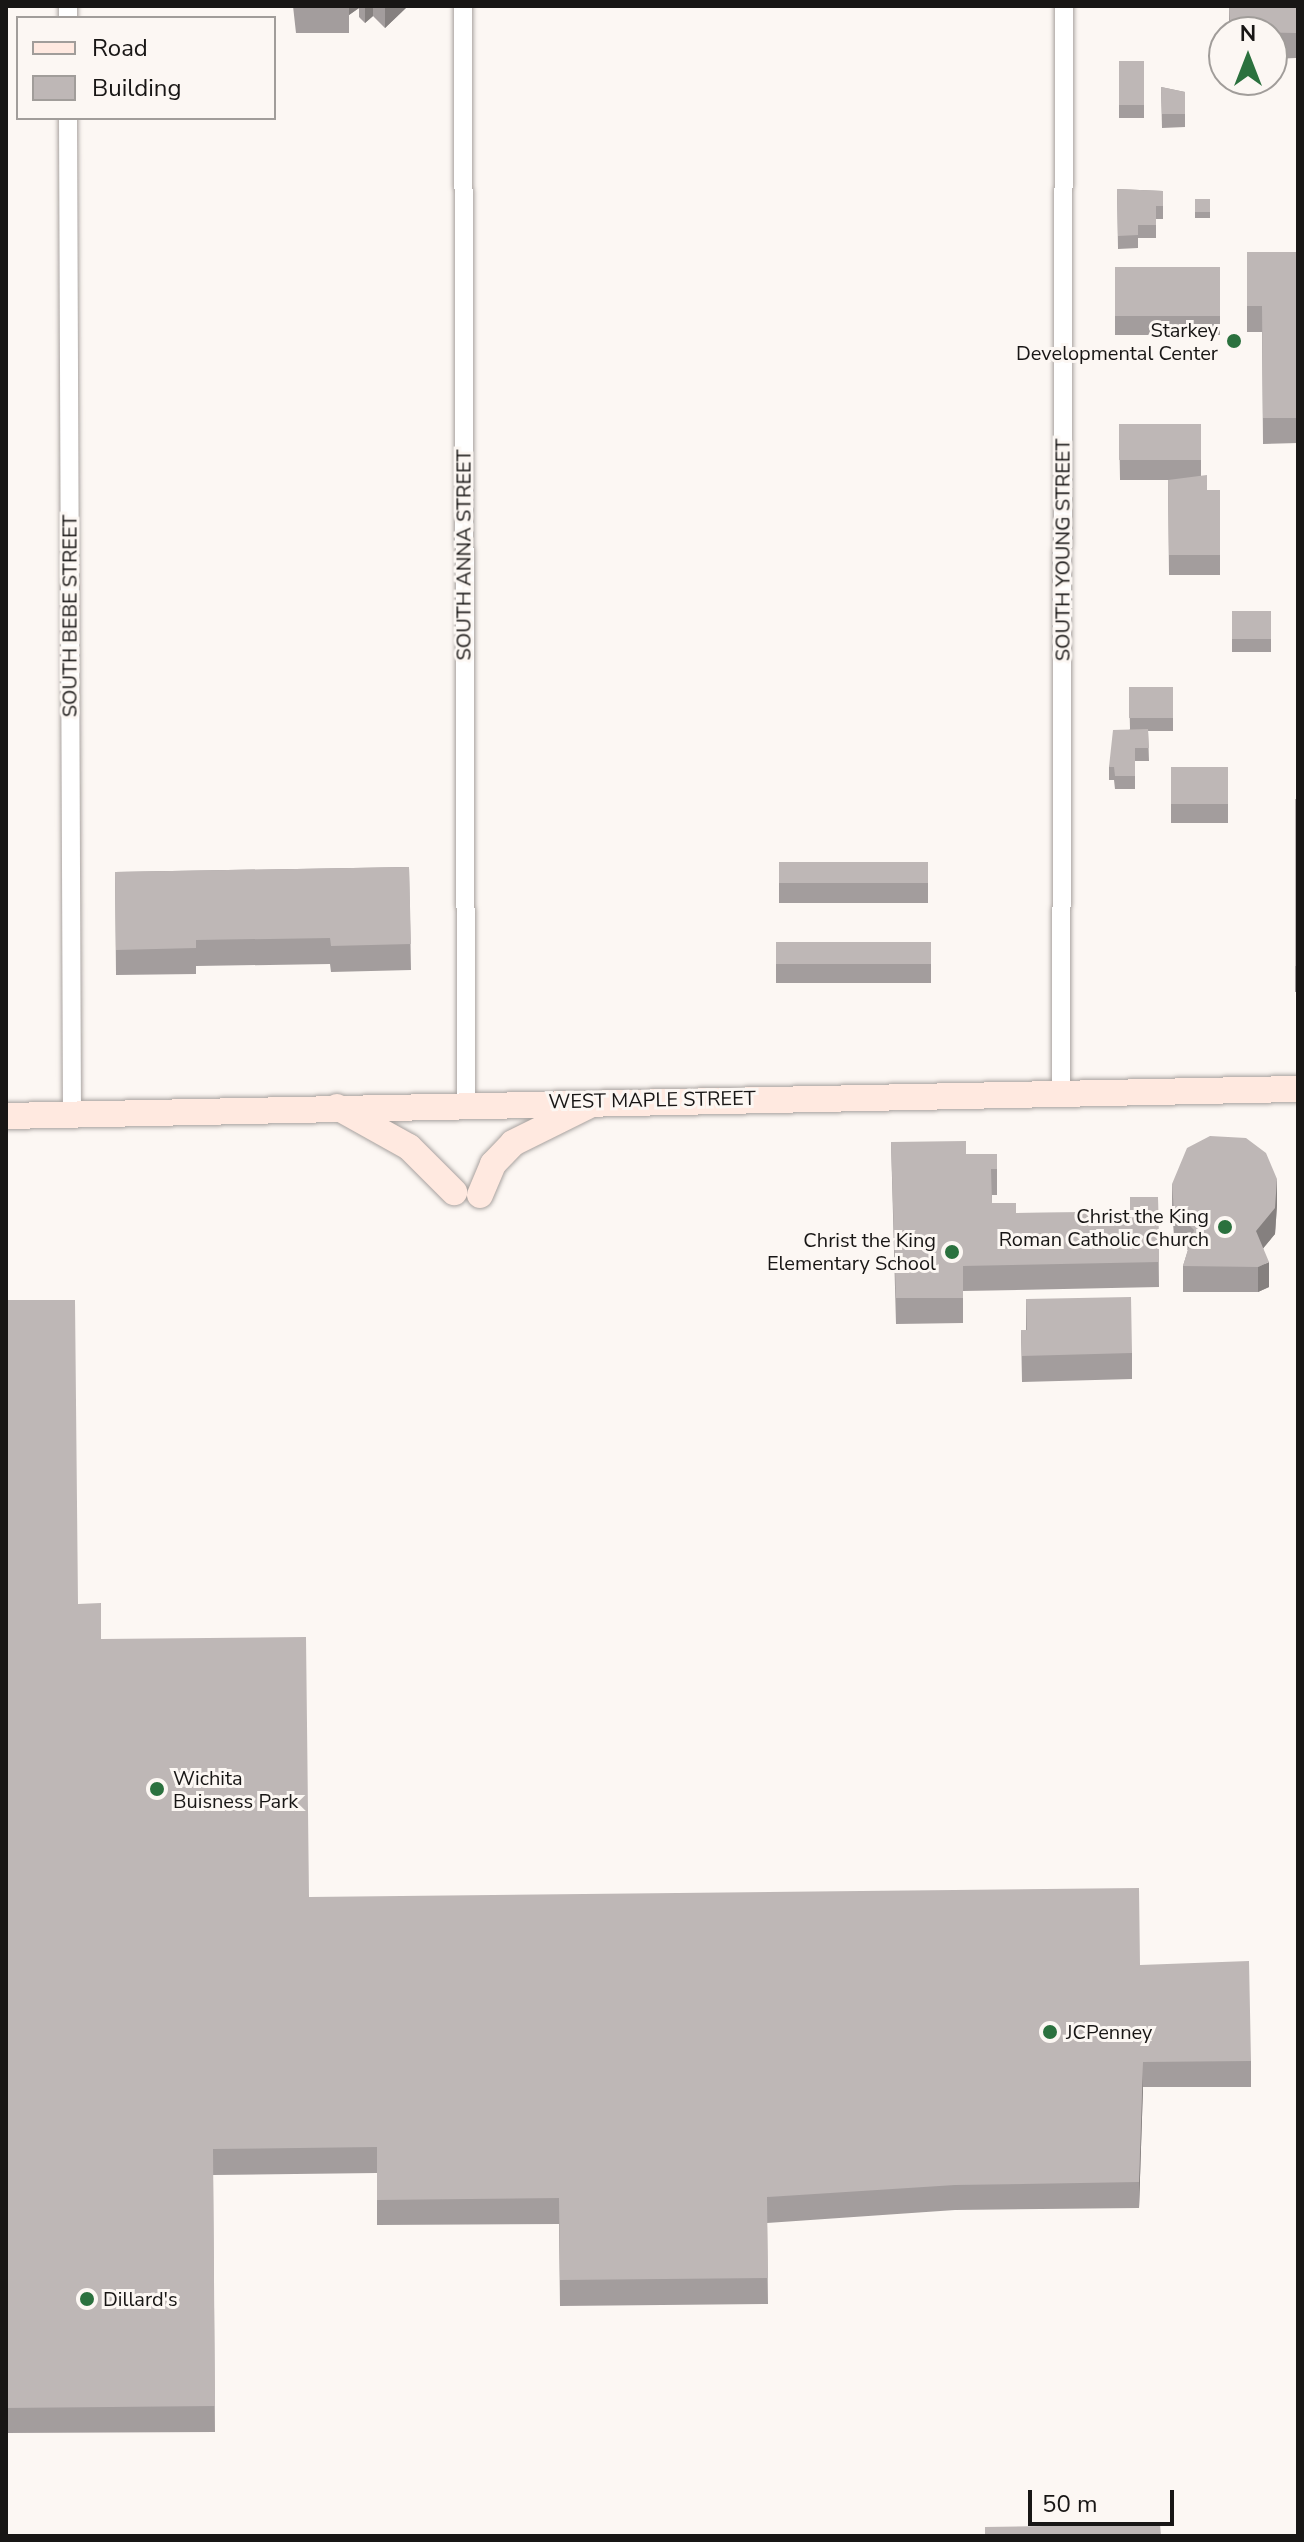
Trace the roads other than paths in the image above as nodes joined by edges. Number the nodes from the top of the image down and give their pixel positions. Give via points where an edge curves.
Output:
1 (463, 6) edge
2 (1064, 6) edge
3 (68, 120) edge
4 (1298, 1089) edge
5 (1061, 1093) junction
6 (600, 1101) junction
7 (466, 1104) junction
8 (337, 1107) junction
9 (72, 1113) junction
10 (6, 1116) edge

1 - 7 street, SOUTH ANNA STREET
2 - 5 street, SOUTH YOUNG STREET
3 - 9 street, SOUTH BEBE STREET
4 - 5 main road, WEST MAPLE STREET
5 - 6 main road, WEST MAPLE STREET
6 - 7 main road, WEST MAPLE STREET
6 - 8 main road via 513,1143 467,1193 409,1147
7 - 8 main road, WEST MAPLE STREET
8 - 9 main road, WEST MAPLE STREET
9 - 10 main road, WEST MAPLE STREET

